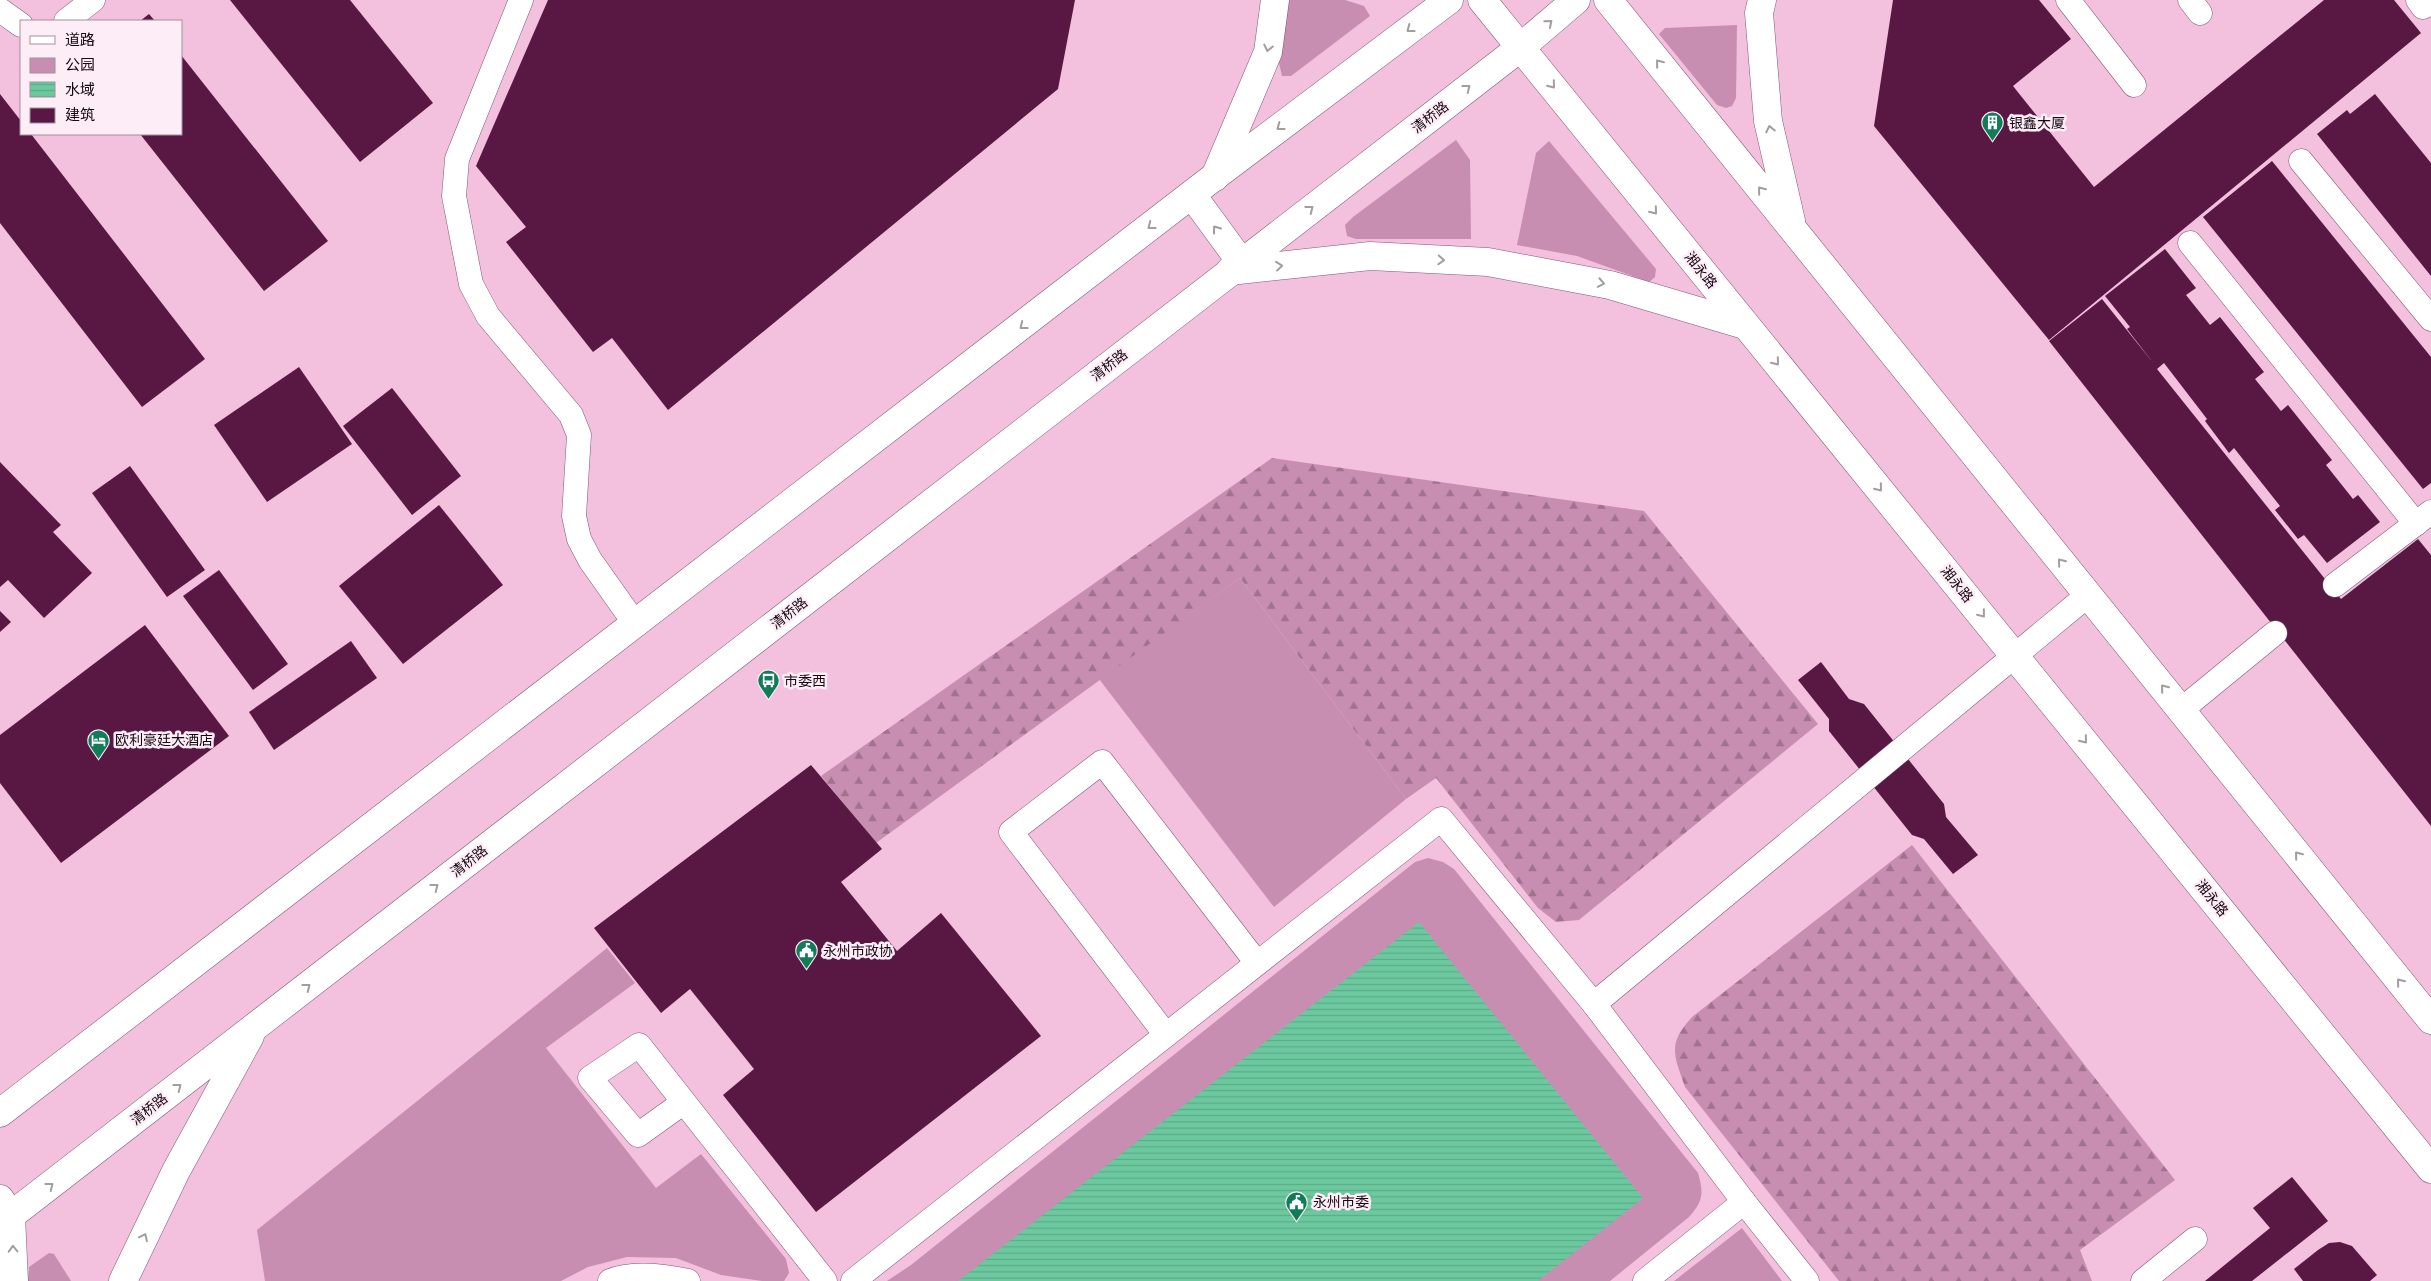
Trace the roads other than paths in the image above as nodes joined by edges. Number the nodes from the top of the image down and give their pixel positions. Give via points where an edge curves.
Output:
1 (93, 0) edge
2 (521, 0) edge
3 (1275, 0) edge
4 (1449, 0) edge
5 (1482, 0) edge
6 (1576, 0) edge
7 (1608, 0) edge
8 (1762, 0) edge
9 (2068, 0) edge
10 (2418, 0) edge
11 (2431, 0) edge
12 (0, 10) edge
13 (67, 20) edge
14 (20, 24) edge
15 (1521, 47) junction
16 (2134, 85) dead end
17 (2301, 161) dead end
18 (1214, 177) junction
19 (1192, 195) junction
20 (1792, 228) junction
21 (2190, 243) dead end
22 (1236, 267) junction
23 (2431, 319) edge
24 (1745, 325) junction
25 (2423, 518) edge
26 (2335, 585) dead end
27 (2088, 595) junction
28 (636, 624) junction
29 (2275, 633) dead end
30 (2016, 655) junction
31 (2181, 710) junction
32 (1257, 963) junction
33 (1594, 1004) junction
34 (2431, 1020) edge
35 (256, 1026) junction
36 (1166, 1035) junction
37 (684, 1102) dead end
38 (0, 1113) edge
39 (2431, 1169) edge
40 (1744, 1202) junction
41 (4, 1213) edge
42 (2195, 1239) dead end
43 (14, 1281) edge
44 (123, 1281) edge
45 (610, 1281) edge
46 (688, 1281) edge
47 (825, 1281) edge
48 (853, 1281) edge
49 (1644, 1281) edge
50 (1807, 1281) edge
51 (2143, 1281) edge

1 - 13 lane
2 - 28 lane via 457,159 454,196 471,284 488,316 572,416 580,435 574,516 580,539 590,560
3 -> 18 main road via 1268,52
4 -> 18 main road
5 - 15 main road, 湘永路
15 -> 6 main road, 清桥路
20 -> 7 main road
20 -> 8 main road via 1768,121 1759,12
9 - 16 lane
10 - 11 lane via 2423,7
12 - 14 lane
22 -> 15 main road, 清桥路
15 -> 24 main road, 湘永路
17 - 23 lane
18 - 19 main road
22 -> 19 main road
19 -> 28 main road
27 -> 20 main road
21 - 25 lane
22 -> 24 main road via 1370,256 1488,262 1610,285
35 -> 22 main road, 清桥路
24 -> 30 main road, 湘永路
25 - 26 lane
27 - 30 lane
31 -> 27 main road
28 - 38 main road
29 - 31 lane
30 - 33 lane
30 -> 39 main road, 湘永路
34 -> 31 main road
32 - 33 lane via 1441,819
32 - 36 lane
32 - 36 lane via 1102,762 1011,832
33 - 40 lane
41 -> 35 main road, 清桥路
44 -> 35 main road via 176,1171
36 - 48 lane
37 - 47 lane
40 - 49 lane
40 - 50 lane
43 -> 41 main road
42 - 51 lane
45 - 46 lane via 665,1276

